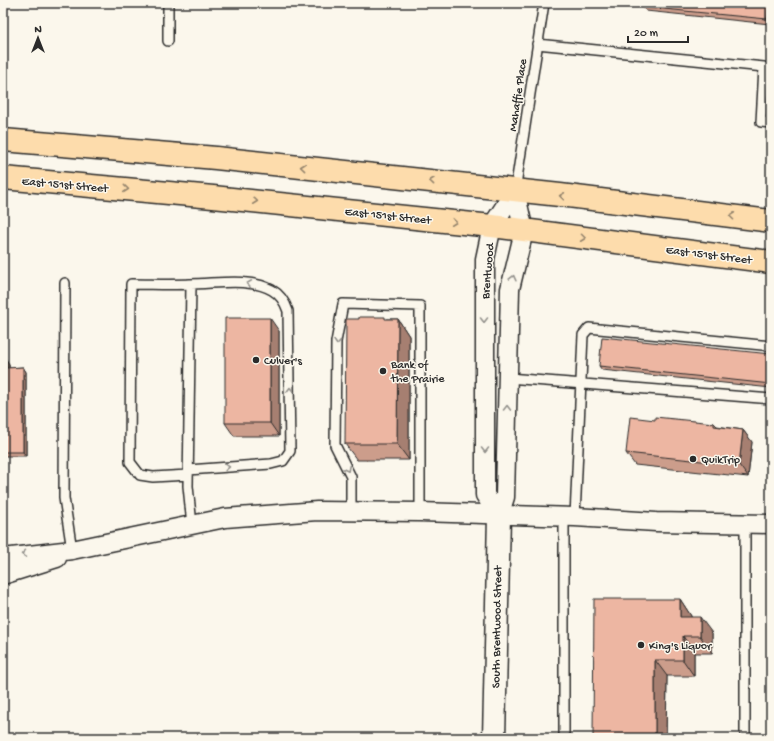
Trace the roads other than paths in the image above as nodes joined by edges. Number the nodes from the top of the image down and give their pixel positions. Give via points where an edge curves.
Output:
1 (168, 3) edge
2 (544, 3) edge
3 (168, 41) dead end
4 (537, 44) junction
5 (771, 122) edge
6 (3, 140) edge
7 (3, 178) edge
8 (515, 191) junction
9 (771, 221) edge
10 (492, 226) junction
11 (524, 231) junction
12 (771, 262) edge
13 (65, 283) dead end
14 (191, 284) junction
15 (771, 346) edge
16 (508, 378) junction
17 (580, 384) junction
18 (771, 400) edge
19 (188, 473) junction
20 (351, 511) junction
21 (420, 512) junction
22 (499, 516) junction
23 (569, 517) junction
24 (744, 524) junction
25 (771, 524) edge
26 (192, 525) junction
27 (72, 550) junction
28 (3, 558) edge
29 (3, 576) edge
30 (494, 738) edge
31 (564, 738) edge
32 (745, 738) edge

1 - 3 lane
2 - 4 lane, Mahaffie Place
4 - 5 lane via 764,67 761,122
4 - 8 lane, Mahaffie Place
8 -> 6 main road via 216,158
7 -> 10 main road, East 151st Street
9 -> 8 main road
8 - 10 street, Brentwood
8 - 11 street, Brentwood
10 - 11 main road, East 151st Street
10 -> 22 street, Brentwood via 485,259 484,288 485,495
11 -> 12 main road, East 151st Street
16 -> 11 street, Brentwood via 510,289
13 - 27 lane via 64,498
14 - 19 lane
14 - 19 lane via 131,284 130,462 140,476 153,478
19 -> 14 lane via 283,461 290,451 291,434 288,312 284,300 272,290 255,284
15 - 17 lane via 589,328 583,335
16 - 17 lane
22 -> 16 street, Brentwood via 505,497
17 - 18 lane
17 - 23 lane
19 - 26 lane
20 - 21 street
21 -> 20 lane via 420,306 343,304 336,342 335,445 351,478
20 - 26 street via 225,518
21 - 22 street
22 - 23 street
22 - 30 street, South Brentwood Street
23 - 24 street
23 - 31 lane
24 - 25 street
24 - 32 lane
26 - 27 street
27 -> 28 street
27 - 29 street via 51,561

